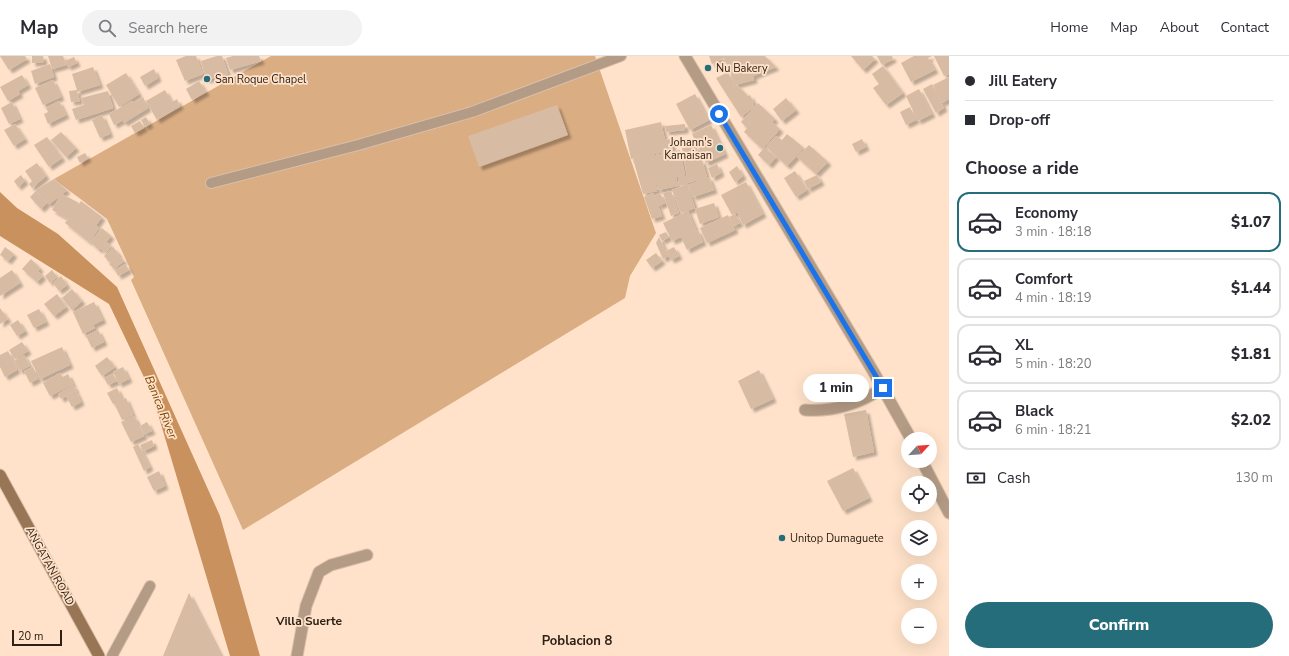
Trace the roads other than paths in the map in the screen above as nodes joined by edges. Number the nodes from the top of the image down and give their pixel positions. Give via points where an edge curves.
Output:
1 (621, 56) edge
2 (685, 56) edge
3 (211, 183) dead end
4 (883, 388) junction
5 (804, 410) dead end
6 (907, 432) edge
7 (926, 468) edge
8 (0, 475) edge
9 (949, 513) edge
10 (367, 555) dead end
11 (150, 586) dead end
12 (99, 656) edge
13 (112, 656) edge
14 (297, 656) edge

1 - 3 lane via 472,112
2 - 4 street
4 - 5 street via 871,396 845,406 830,410
4 - 6 street
7 - 9 street
8 - 12 main road, ANGATAN ROAD
10 - 14 street via 332,565 319,572 306,606
11 - 13 lane

